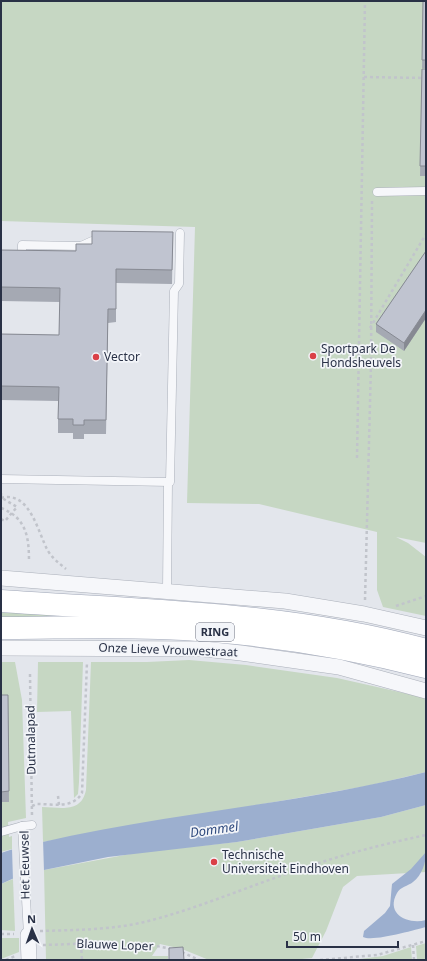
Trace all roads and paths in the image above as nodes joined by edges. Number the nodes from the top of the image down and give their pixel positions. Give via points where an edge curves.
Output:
1 (365, 1) edge
2 (364, 77) junction
3 (426, 78) edge
4 (426, 191) edge
5 (378, 192) joint
6 (180, 233) dead end
7 (426, 234) edge
8 (108, 241) edge
9 (1, 257) edge
10 (370, 328) junction
11 (357, 458) dead end
12 (1, 479) edge
13 (168, 482) junction
14 (1, 493) edge
15 (1, 498) edge
16 (1, 508) edge
17 (12, 513) junction
18 (1, 519) edge
19 (28, 562) dead end
20 (68, 570) dead end
21 (1, 578) edge
22 (167, 590) junction
23 (1, 601) edge
24 (364, 614) junction
25 (1, 628) edge
26 (426, 628) edge
27 (1, 648) edge
28 (88, 648) junction
29 (426, 650) edge
30 (426, 667) edge
31 (30, 674) dead end
32 (426, 691) edge
33 (58, 796) dead end
34 (58, 804) junction
35 (32, 825) dead end
36 (22, 826) junction
37 (1, 832) edge
38 (426, 835) edge
39 (31, 937) junction
40 (426, 941) edge
41 (81, 944) junction
42 (413, 945) junction
43 (29, 960) edge
44 (82, 960) edge
45 (199, 960) edge
46 (320, 960) edge
47 (414, 960) edge

1 - 2 path
2 - 3 path
2 - 11 path
4 - 5 lane
5 - 10 path via 372,194
6 - 13 lane via 176,242 179,284 174,291
7 - 10 path
8 - 9 lane via 92,241 81,246 22,245 22,258
10 - 24 path
12 - 13 lane
13 - 22 lane
14 - 15 path
15 - 17 path via 17,507
15 - 20 path via 8,496 15,499 30,511 53,558
16 - 17 path
17 - 18 path via 5,521
17 - 19 path via 28,537
21 - 22 street
22 - 24 street via 285,601
23 - 29 main road, RING via 188,613 291,623
24 - 26 street
25 - 30 main road, Onze Lieve Vrouwestraat / RING via 158,628 205,631 342,649
27 - 28 street, Onze Lieve Vrouwestraat
28 - 32 street, Onze Lieve Vrouwestraat via 204,649 242,653 339,667
28 - 34 path via 82,793 72,804
31 - 34 path, Dutmalapad via 32,806
33 - 34 path
35 - 36 lane, Het Eeuwsel
36 - 37 lane
36 - 39 lane, Het Eeuwsel
38 - 39 path via 343,855 180,912 139,923
39 - 41 path, Blauwe Loper
39 - 43 street, Het Eeuwsel
40 - 42 path
41 - 44 path
41 - 45 path, Blauwe Loper via 128,943 156,946 184,952
42 - 46 path via 377,955
42 - 47 path

